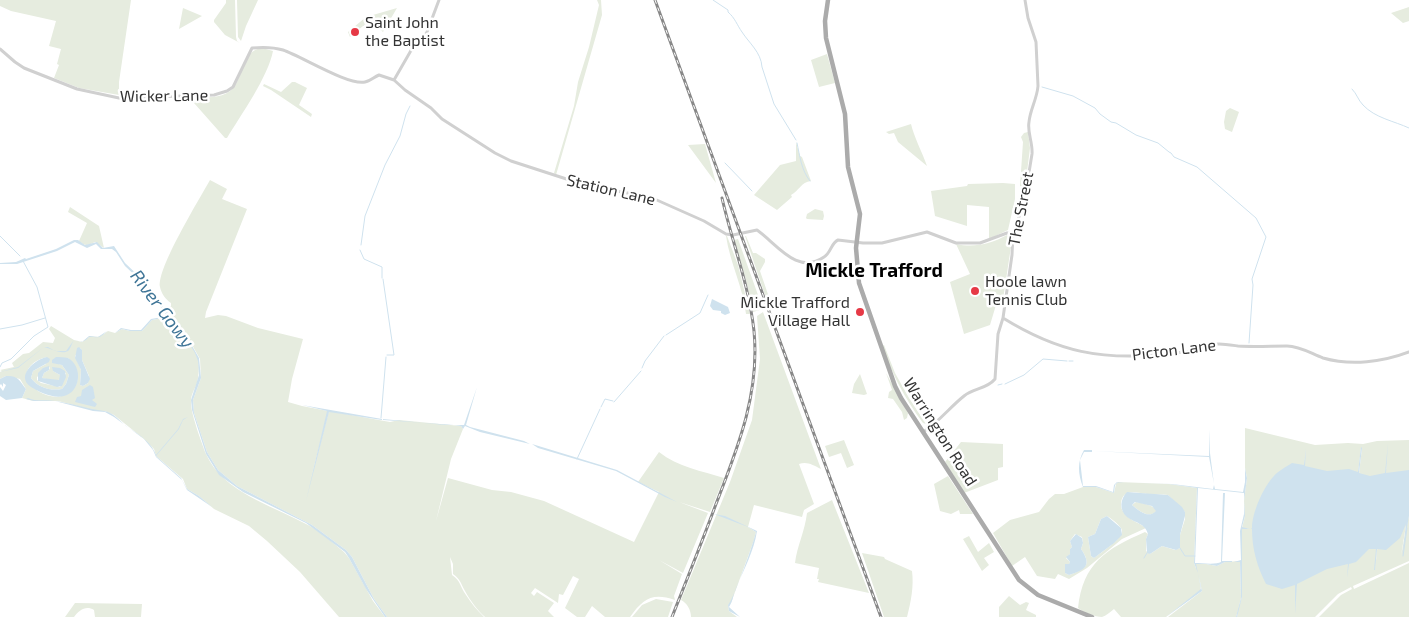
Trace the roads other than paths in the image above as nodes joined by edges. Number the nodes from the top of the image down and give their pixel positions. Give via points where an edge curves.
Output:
1 (439, 0) edge
2 (828, 0) edge
3 (1025, 0) edge
4 (0, 49) edge
5 (394, 80) junction
6 (1013, 233) junction
7 (857, 243) junction
8 (1003, 318) junction
9 (1409, 352) edge
10 (923, 432) junction
11 (1092, 617) edge

1 - 5 street via 427,32 413,47
2 - 7 main road, Warrington Road via 826,38 846,114 848,167 860,214
3 - 6 street, The Street via 1036,42 1038,94 1028,123 1032,148 1024,203
4 - 5 street, Wicker Lane via 24,68 77,89 119,98 188,97 227,91 252,48 266,47 282,50 358,82 365,83 378,74
5 - 7 street, Station Lane via 442,118 495,153 552,176 600,189 650,197 726,234 757,230 792,259 799,261 810,263 820,260 837,240
6 - 7 street via 980,243 956,243 927,232 882,243
6 - 8 street, The Street
7 - 10 main road, Warrington Road via 859,283 882,351 901,398
8 - 9 street, Picton Lane via 1056,345 1110,356 1167,354 1220,344 1290,346 1341,362 1364,362
8 - 10 street, The Street via 998,334 995,379 986,387 964,396
10 - 11 main road, Warrington Road via 1019,580 1038,595

